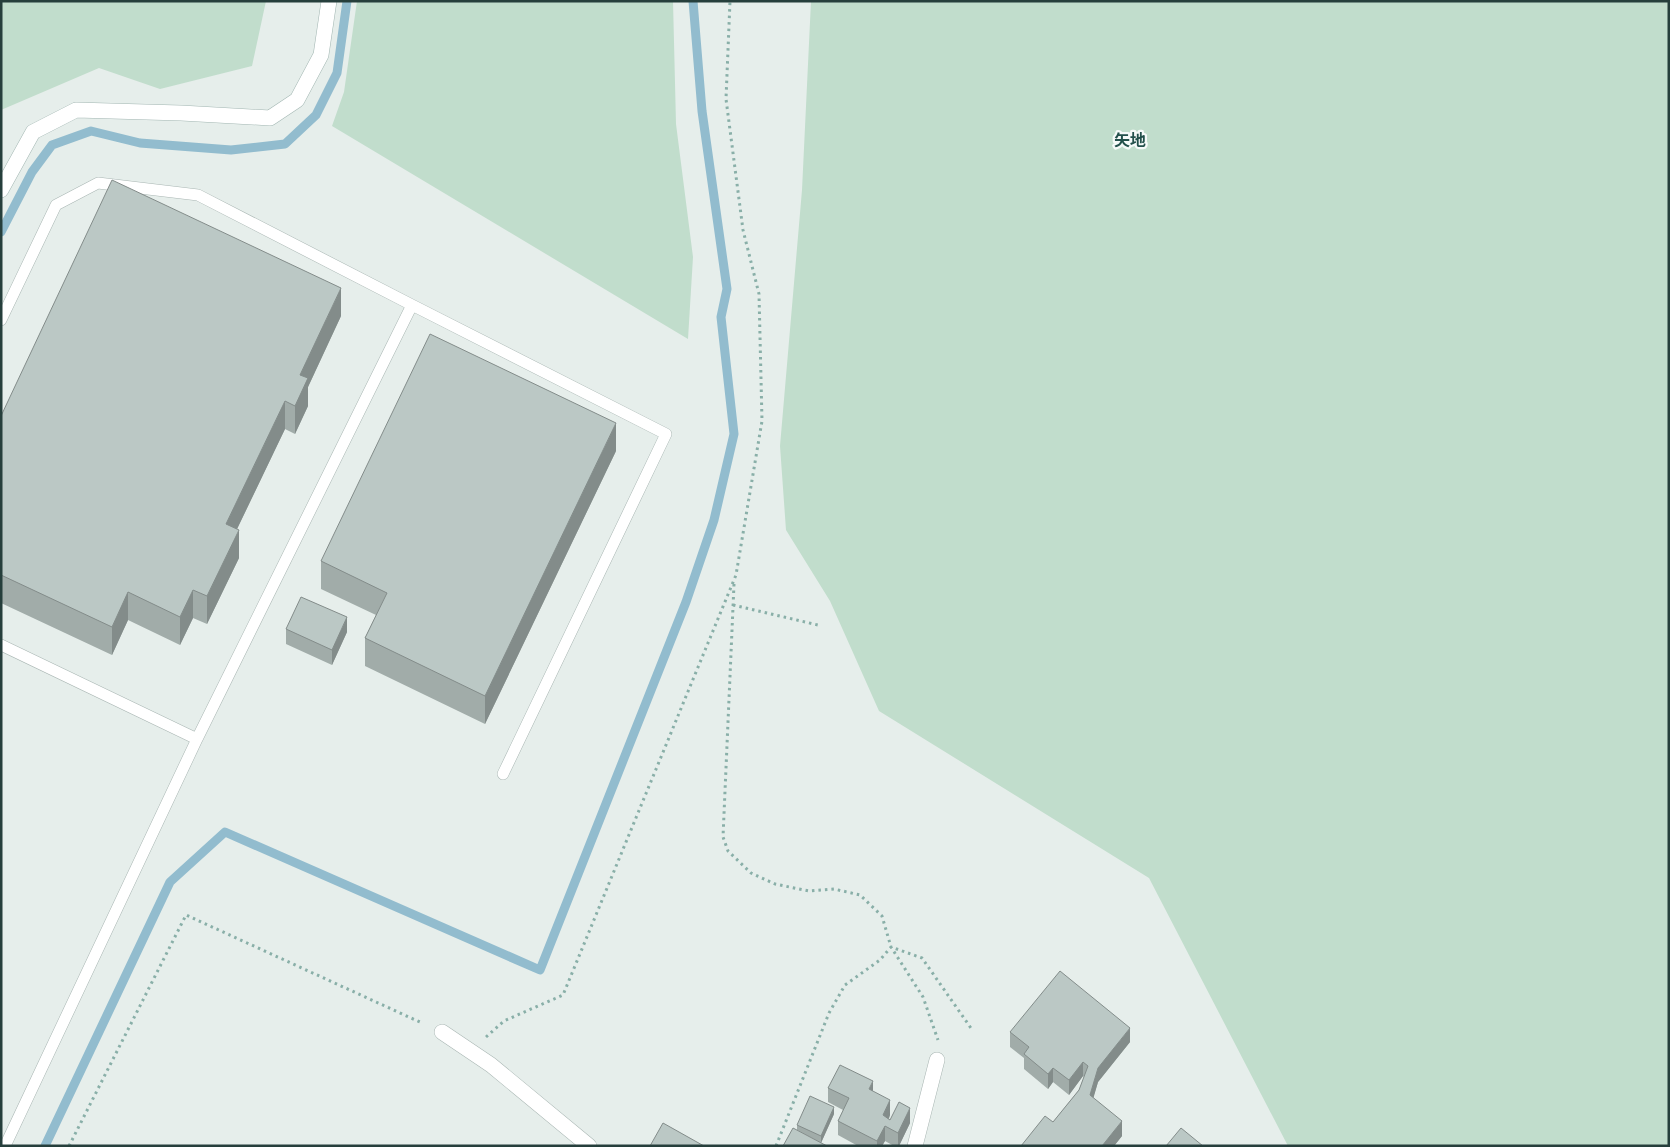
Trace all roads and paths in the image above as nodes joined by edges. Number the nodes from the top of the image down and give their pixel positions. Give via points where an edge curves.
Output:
1 (329, 1) edge
2 (730, 1) edge
3 (1, 190) edge
4 (412, 304) junction
5 (1, 320) edge
6 (734, 581) junction
7 (733, 605) junction
8 (818, 625) dead end
9 (1, 645) edge
10 (197, 739) junction
11 (503, 774) dead end
12 (891, 947) junction
13 (442, 1032) joint
14 (973, 1032) dead end
15 (480, 1042) dead end
16 (937, 1060) joint
17 (5, 1146) edge
18 (69, 1146) edge
19 (589, 1146) edge
20 (776, 1146) edge
21 (915, 1146) edge

1 - 3 street via 321,55 297,100 270,118 76,110 32,132
2 - 6 path via 726,99 743,230 759,294 762,421
4 - 5 lane via 198,195 98,182 56,205
4 - 10 lane
4 - 11 lane via 666,434
6 - 7 path
6 - 15 path via 563,995 504,1021
7 - 8 path
7 - 12 path via 723,837 728,851 751,874 775,884 809,891 834,889 860,895 882,916
9 - 10 lane
10 - 17 lane
12 - 14 path via 922,958
12 - 16 path via 923,997 939,1041
12 - 20 path via 880,960 845,985 829,1013
13 - 18 path via 186,915
13 - 19 street via 491,1065
16 - 21 street

